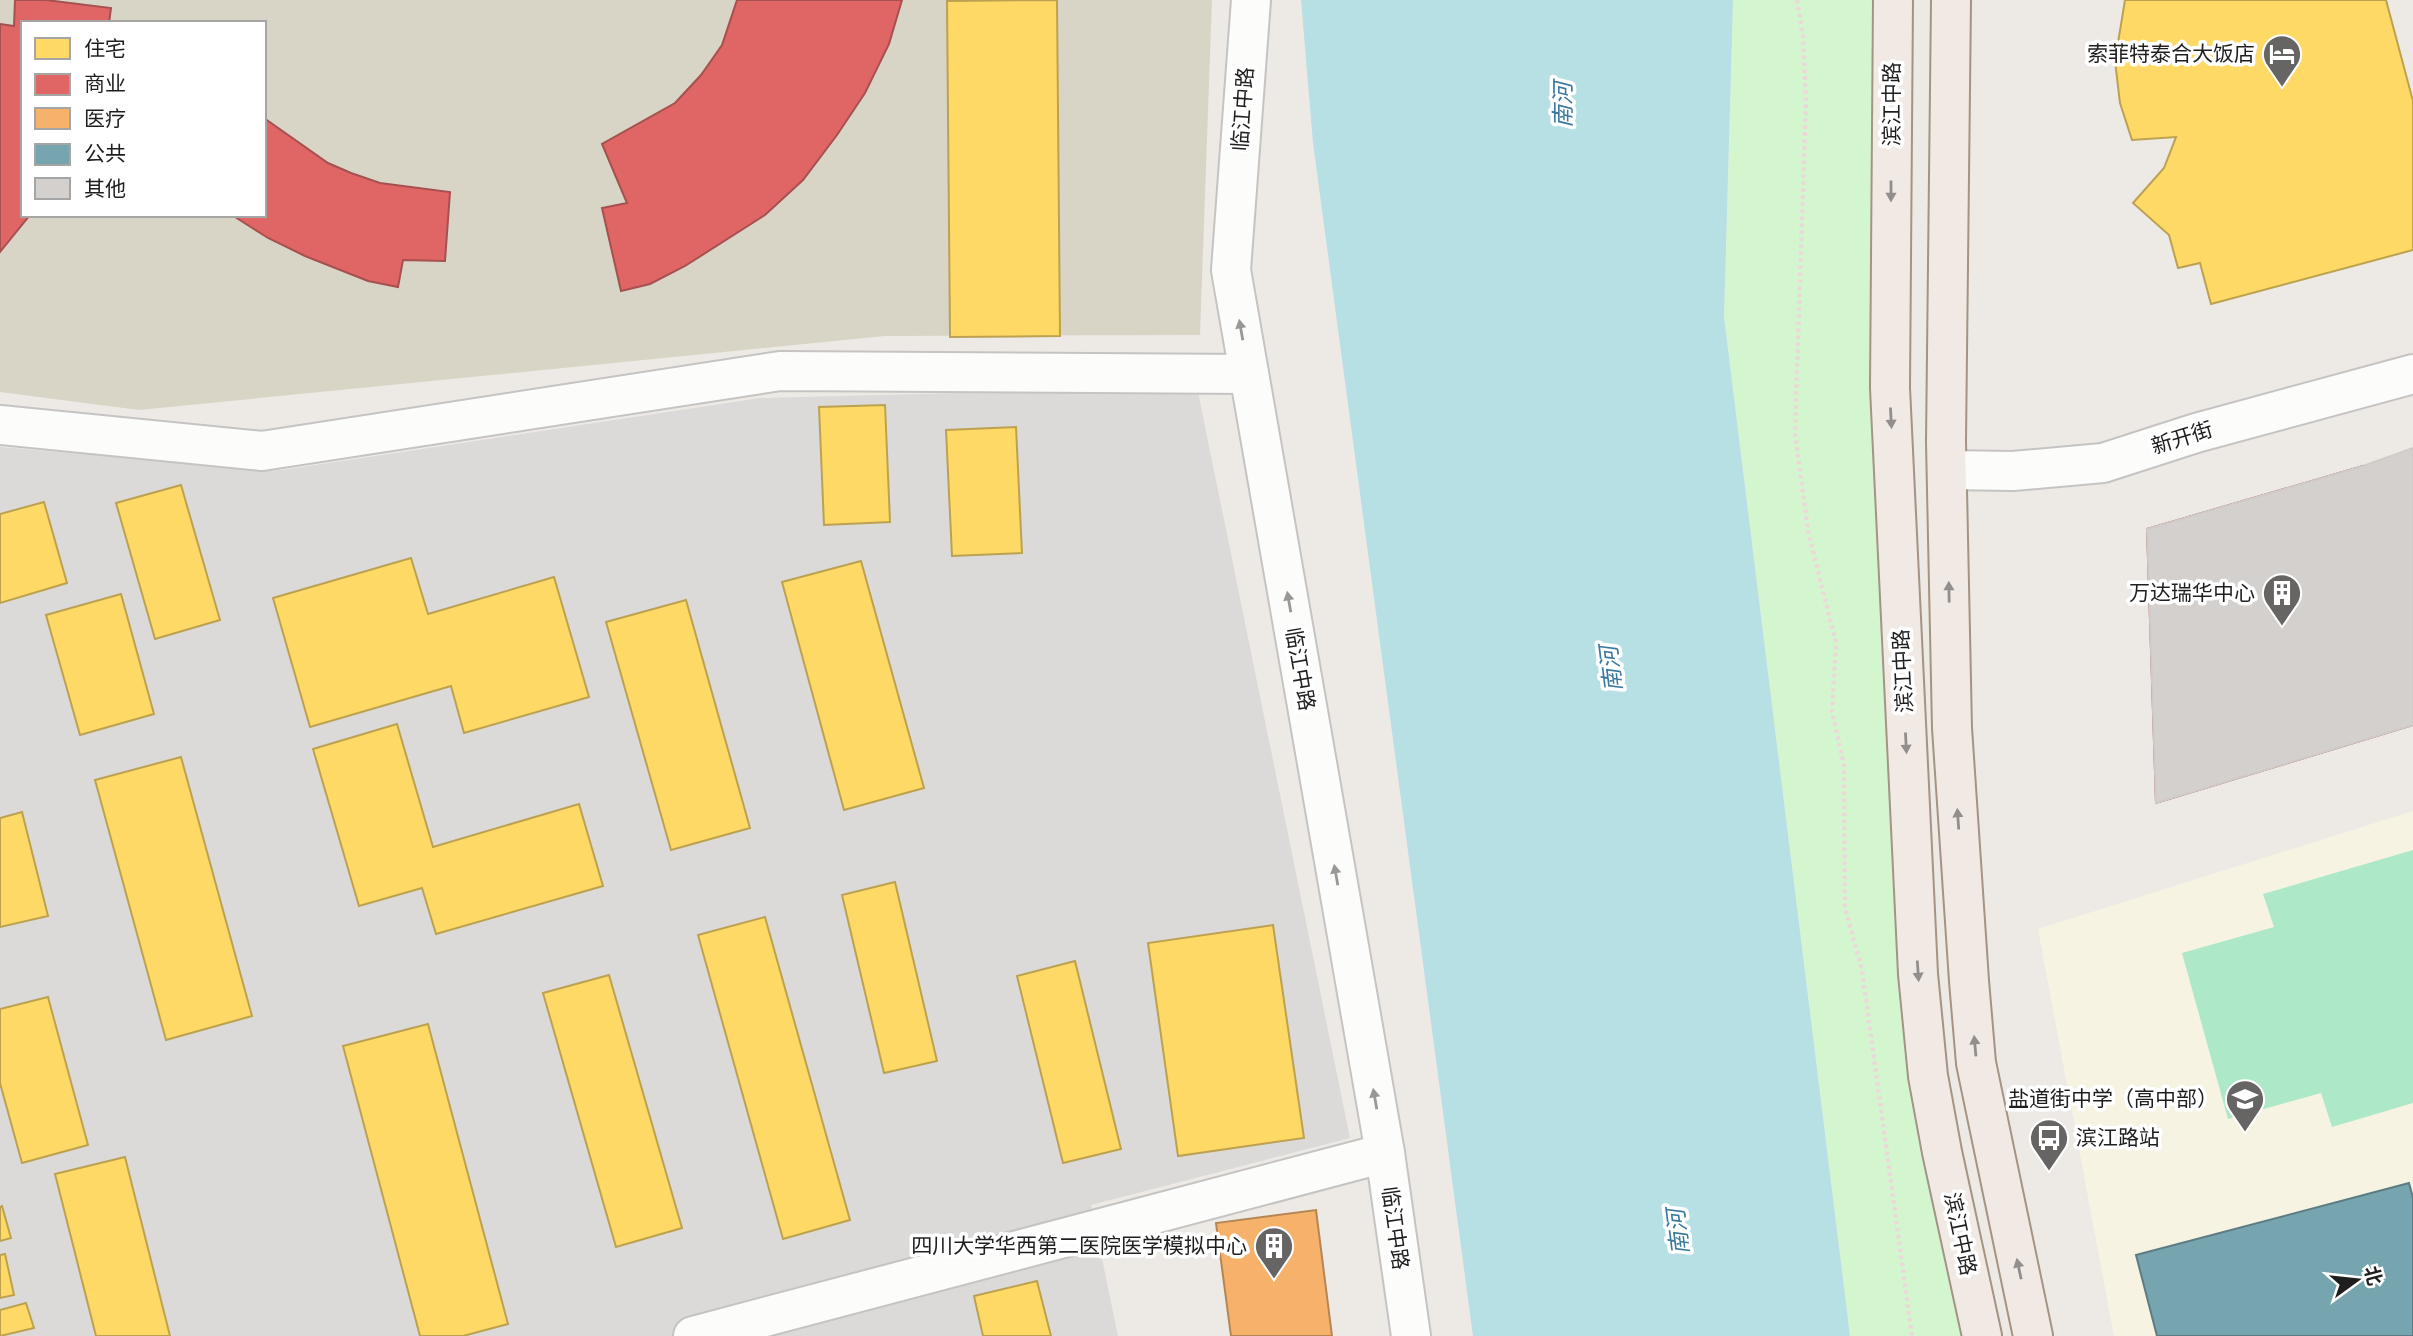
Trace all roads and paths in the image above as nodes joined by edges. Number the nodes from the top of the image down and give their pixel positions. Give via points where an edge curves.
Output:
1 (1251, 0) edge
2 (1797, 0) edge
3 (1893, 0) edge
4 (1951, 0) edge
5 (1249, 374) junction
6 (2413, 374) edge
7 (0, 425) edge
8 (1947, 470) junction
9 (1385, 1153) junction
10 (693, 1336) edge
11 (1411, 1336) edge
12 (1912, 1336) edge
13 (1982, 1336) edge
14 (2033, 1336) edge

5 -> 1 street, 临江中路 via 1231,270
2 - 12 path via 1806,100 1795,433 1808,531 1836,643 1832,710 1844,766 1845,906 1862,970
3 -> 13 main road, 滨江中路 via 1890,388 1918,974 1928,1076
4 - 8 main road
5 - 7 street via 779,371 262,452
9 -> 5 street, 临江中路
6 - 8 street, 新开街 via 2103,463 2013,471
14 -> 8 main road via 1976,1063 1952,728
9 - 10 street
9 - 11 street, 临江中路

